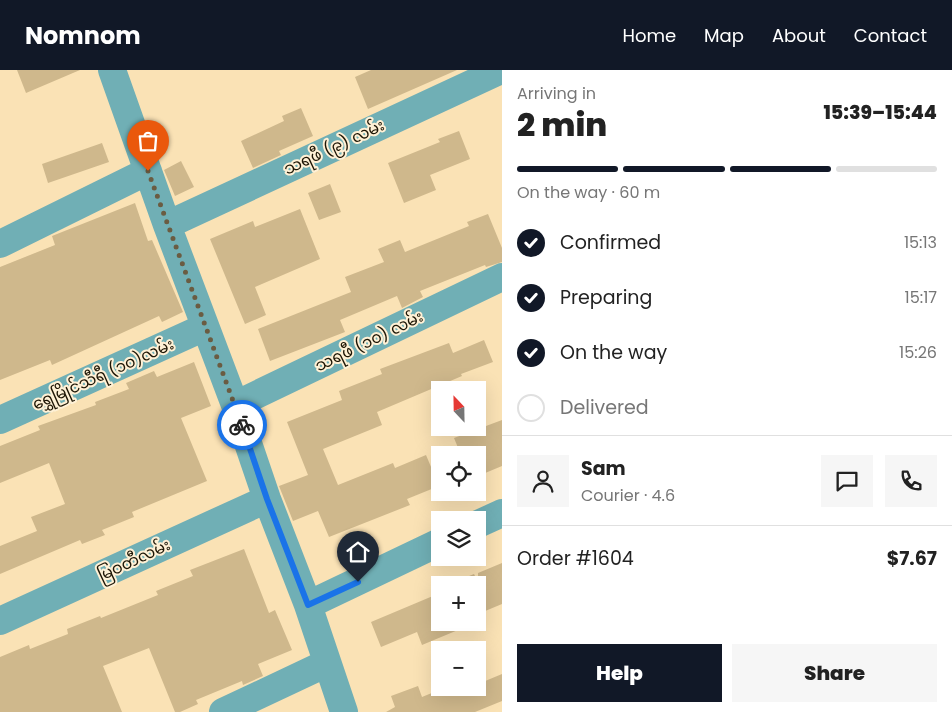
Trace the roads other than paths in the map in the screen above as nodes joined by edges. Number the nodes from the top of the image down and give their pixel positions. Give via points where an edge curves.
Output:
1 (112, 70) edge
2 (501, 70) edge
3 (148, 171) junction
4 (167, 224) junction
5 (0, 244) edge
6 (502, 278) edge
7 (206, 327) junction
8 (235, 405) junction
9 (0, 420) edge
10 (267, 499) junction
11 (502, 513) edge
12 (486, 520) edge
13 (431, 546) edge
14 (308, 605) junction
15 (0, 621) edge
16 (327, 662) junction
17 (224, 712) edge
18 (344, 712) edge

1 - 3 street
2 - 4 street, သရဖီ (၉) လမ်း
3 - 4 street
3 - 5 street
4 - 7 street
6 - 8 street, သရဖီ (၁၀) လမ်း
7 - 8 street
7 - 9 street, ရွှေမြိုင်သီရီ (၁၀)လမ်း
8 - 10 street
10 - 14 street
10 - 15 street, မြဝတီလမ်း
11 - 12 street
13 - 14 street
14 - 16 street
16 - 17 street
16 - 18 street

